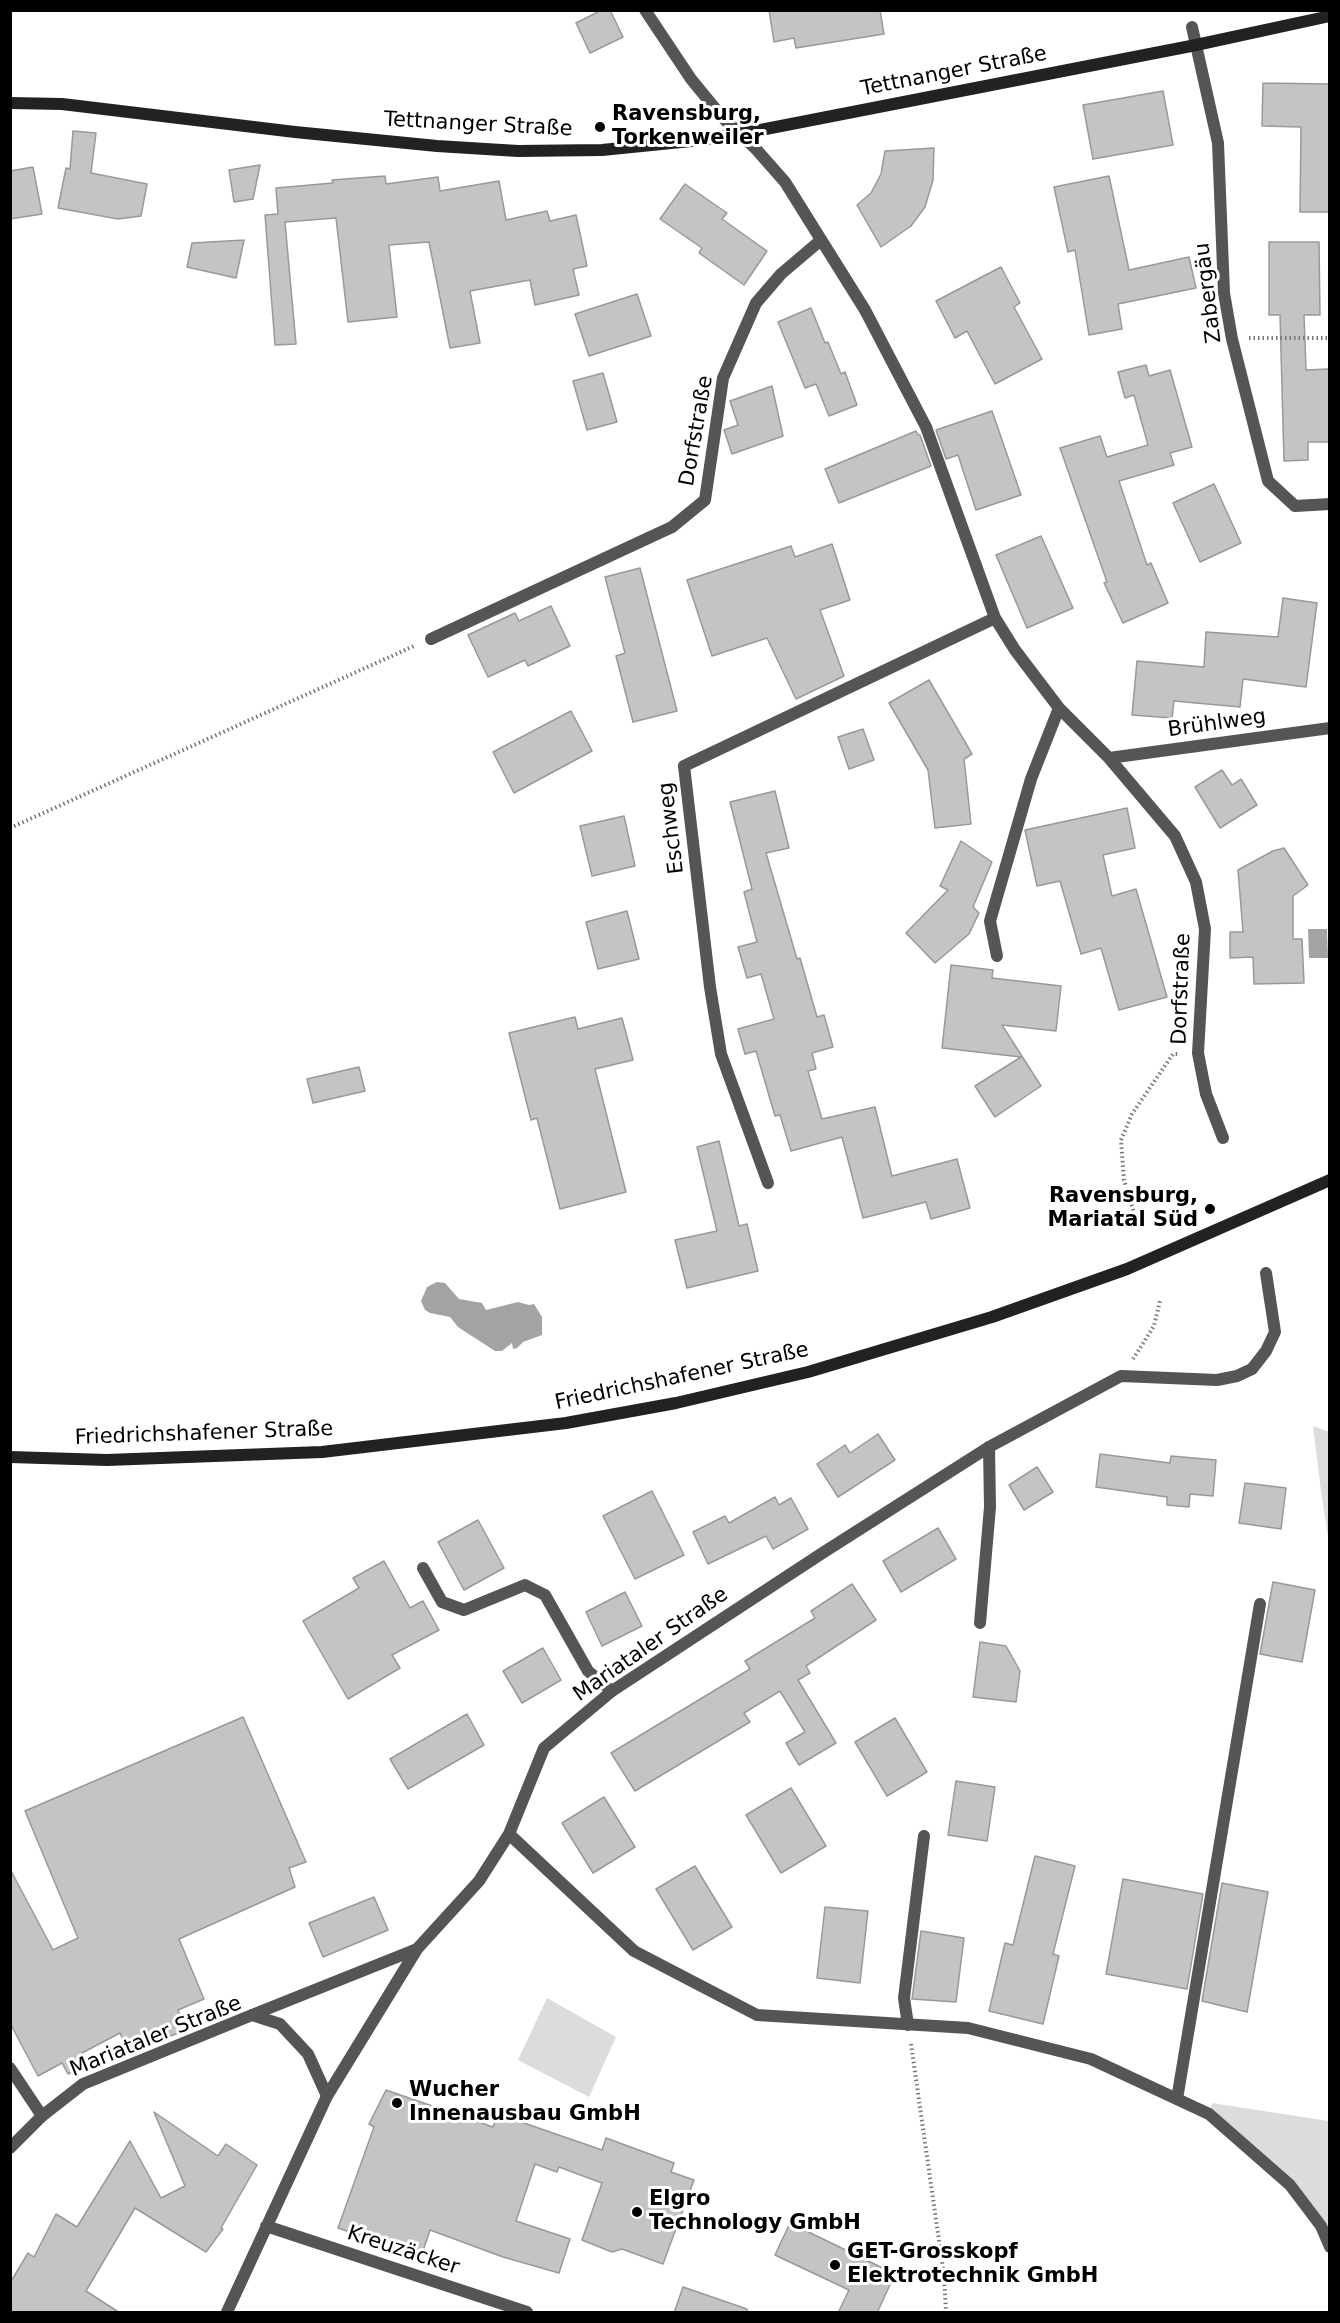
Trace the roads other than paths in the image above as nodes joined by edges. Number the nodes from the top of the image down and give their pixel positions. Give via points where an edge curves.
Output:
1 (645, 10) edge
2 (1329, 16) edge
3 (1192, 27) dead end
4 (1196, 45) junction
5 (10, 103) edge
6 (740, 134) junction
7 (821, 240) junction
8 (1329, 504) edge
9 (995, 618) junction
10 (431, 639) road end
11 (1059, 708) junction
12 (1329, 728) edge
13 (1109, 758) junction
14 (997, 956) dead end
15 (1223, 1138) dead end
16 (1329, 1180) edge
17 (768, 1183) dead end
18 (1266, 1273) dead end
19 (989, 1447) junction
20 (10, 1456) edge
21 (423, 1568) dead end
22 (1260, 1604) dead end
23 (980, 1623) dead end
24 (612, 1691) junction
25 (509, 1834) junction
26 (924, 1836) dead end
27 (417, 1949) junction
28 (252, 2015) junction
29 (908, 2025) junction
30 (10, 2068) edge
31 (327, 2096) junction
32 (1177, 2099) junction
33 (42, 2116) junction
34 (10, 2148) edge
35 (266, 2226) junction
36 (1329, 2247) edge
37 (227, 2313) edge
38 (527, 2313) edge

1 - 6 street, Dorfstraße via 691,79
2 - 4 main road, Tettnanger Straße
3 - 4 street, Zabergäu
4 - 6 main road, Tettnanger Straße
4 - 8 street, Zabergäu via 1218,143 1224,293 1268,481 1295,506
5 - 6 main road, Tettnanger Straße via 62,104 295,132 518,151 602,150
6 - 7 street, Dorfstraße via 785,182
7 - 9 street, Dorfstraße via 865,310 926,427
7 - 10 street, Dorfstraße via 781,274 756,303 723,378 705,500 672,527
9 - 11 street, Dorfstraße
9 - 17 street, Eschweg via 684,766 721,1054
11 - 13 street, Dorfstraße
11 - 14 street via 1031,779 990,921
12 - 13 street, Brühlweg
13 - 15 street, Dorfstraße via 1175,836 1196,882 1205,928 1198,1053 1206,1094
16 - 20 main road, Friedrichshafener Straße via 1127,1269 992,1317 829,1367 676,1403 566,1423 322,1452 107,1460
18 - 19 street, Mariataler Straße via 1275,1332 1252,1369 1217,1380 1121,1376
19 - 23 street via 990,1507
19 - 24 street, Mariataler Straße
21 - 24 street via 442,1602 464,1610 525,1585 545,1595 588,1671
22 - 32 street
24 - 25 street, Mariataler Straße via 544,1748
25 - 27 street, Mariataler Straße via 479,1881
25 - 29 street via 634,1951 757,2015
26 - 29 street via 904,1998
27 - 28 street
27 - 31 street, Mariataler Straße
28 - 31 street, Mariataler Straße via 280,2024 308,2054
28 - 33 street, Mariataler Straße via 83,2084
29 - 32 street via 968,2028 1091,2059
30 - 33 street
31 - 35 street
32 - 36 street via 1209,2114 1290,2185 1321,2226
33 - 34 street, Mariataler Straße
35 - 37 street
35 - 38 street, Kreuzäcker

